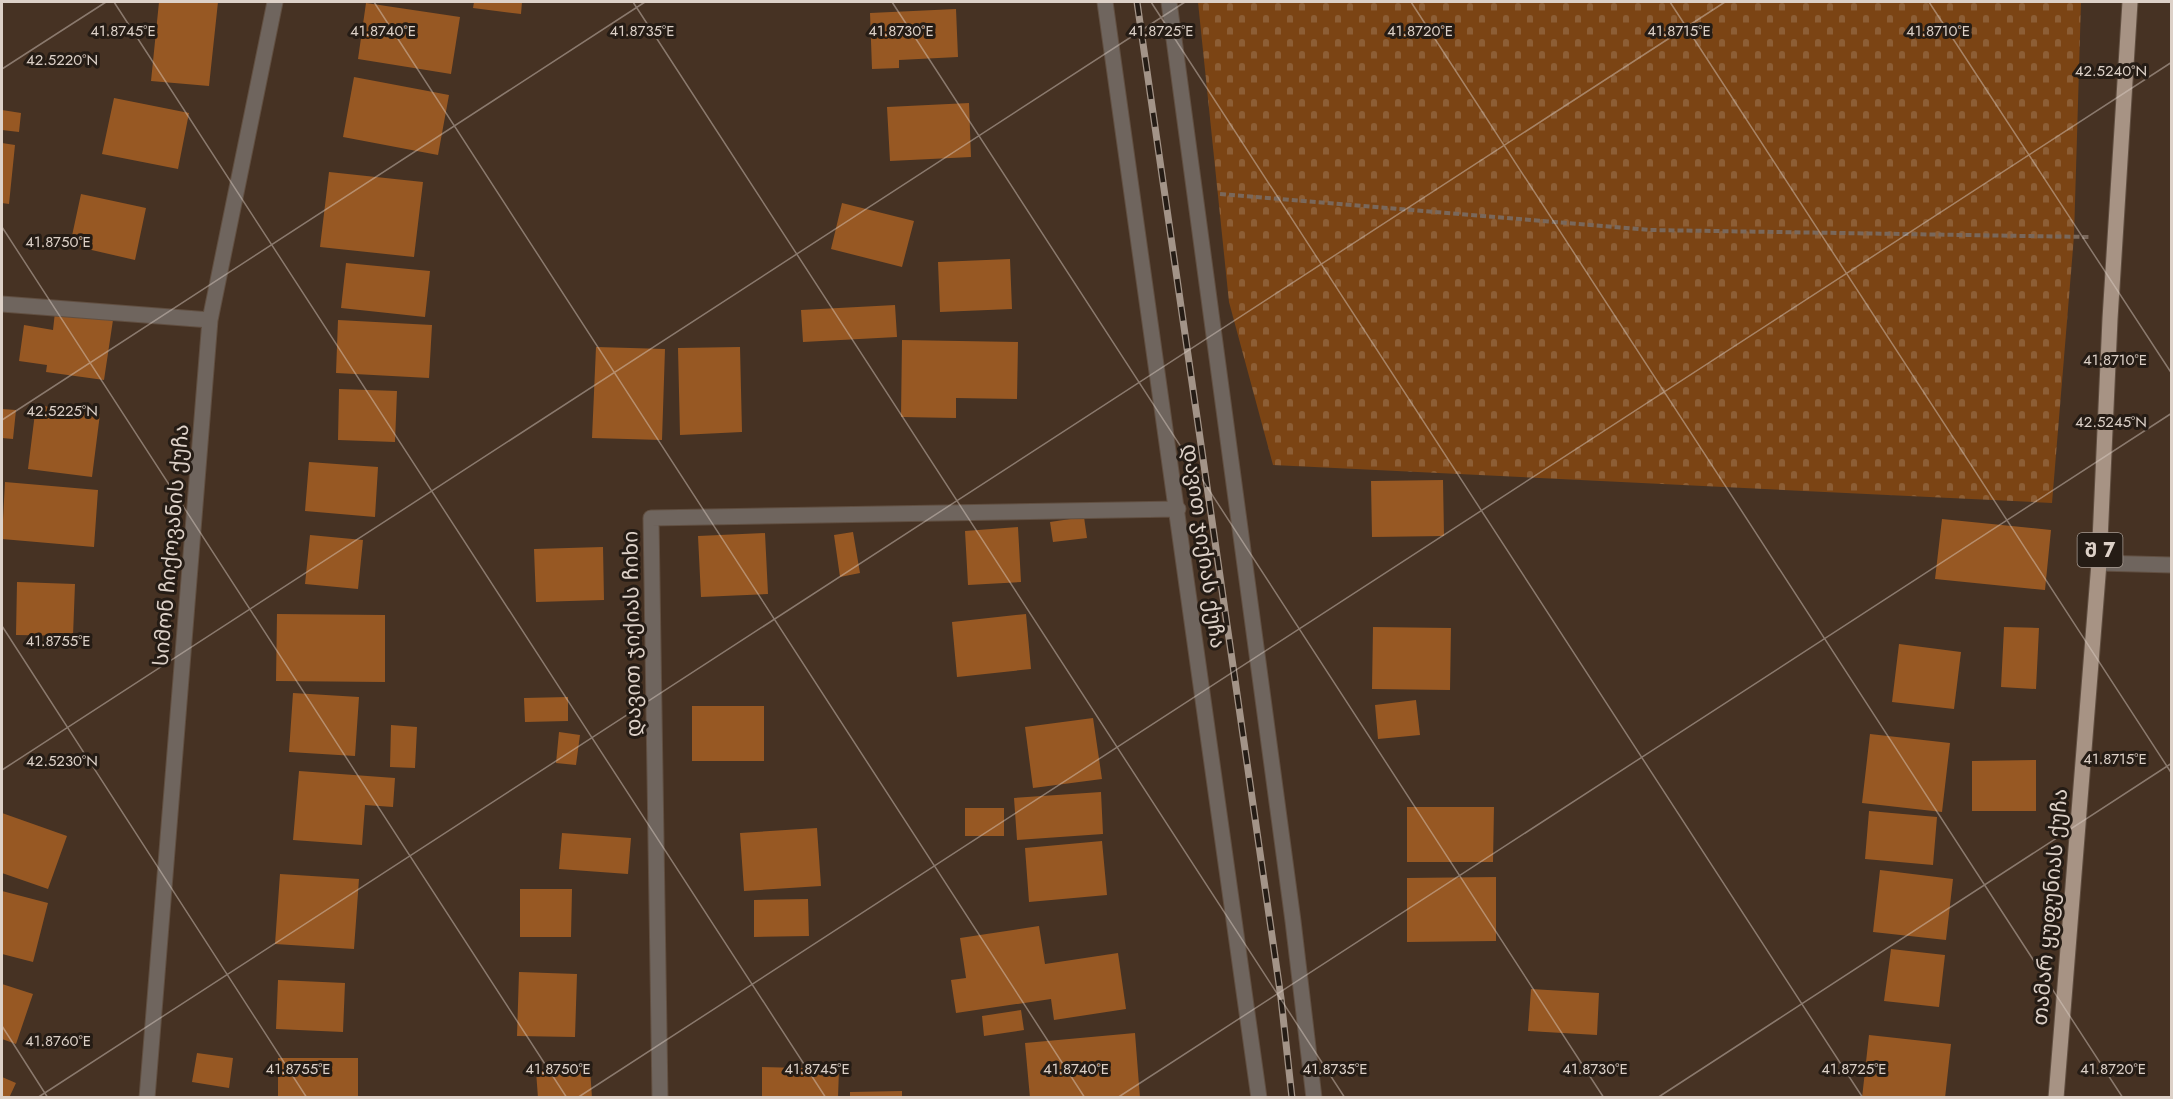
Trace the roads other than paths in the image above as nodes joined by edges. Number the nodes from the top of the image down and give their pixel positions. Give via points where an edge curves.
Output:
1 (275, 2) edge
2 (1105, 2) edge
3 (1169, 2) edge
4 (2130, 2) edge
5 (2, 304) edge
6 (210, 320) junction
7 (1178, 509) junction
8 (2099, 563) junction
9 (2172, 565) edge
10 (147, 1098) edge
11 (660, 1098) edge
12 (1259, 1098) edge
13 (1314, 1098) edge
14 (2056, 1098) edge

1 - 6 street, სიმონ ჩიქოვანის ქუჩა
2 - 7 street, დავით ჯიქიას ქუჩა
3 - 13 street, დავით ჯიქიას ქუჩა
4 - 8 main road, თამარ ყუფუნიას ქუჩა / შ 7
5 - 6 street
6 - 10 street, სიმონ ჩიქოვანის ქუჩა
7 - 11 street, დავით ჯიქიას ჩიხი via 651,518
7 - 12 street, დავით ჯიქიას ქუჩა
8 - 9 street
8 - 14 main road, თამარ ყუფუნიას ქუჩა / შ 7

